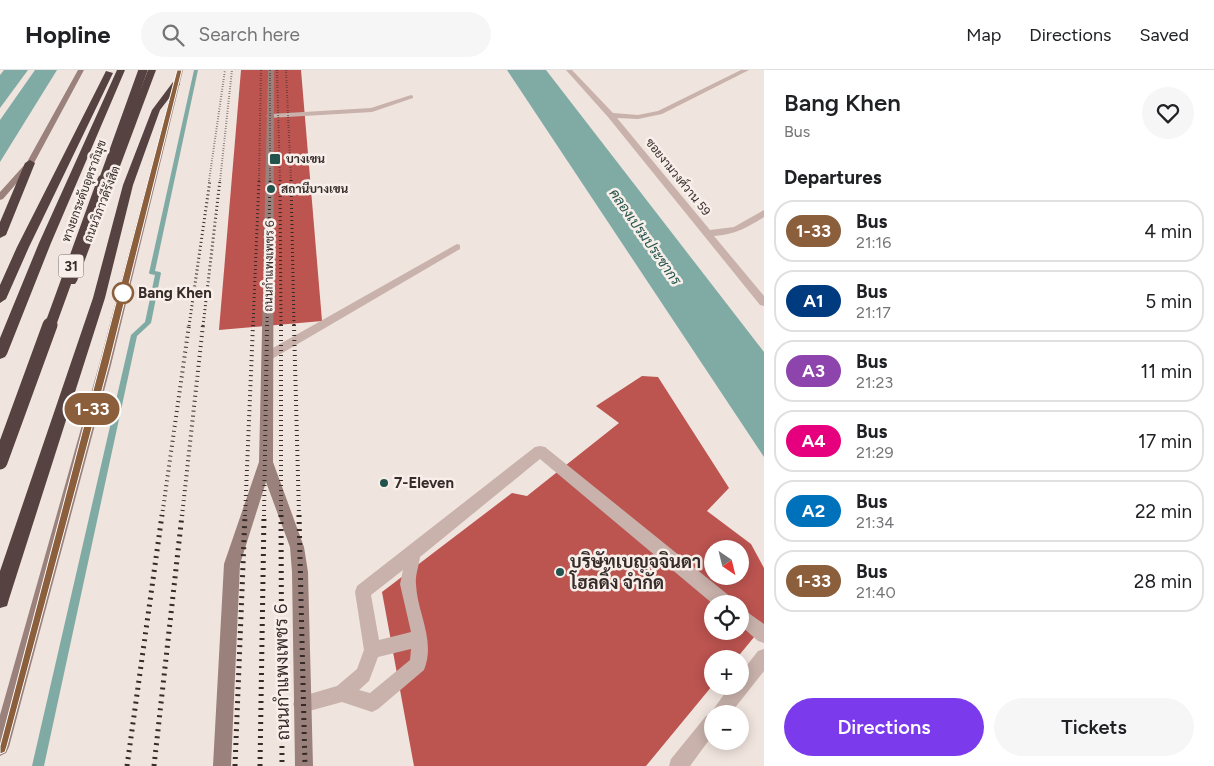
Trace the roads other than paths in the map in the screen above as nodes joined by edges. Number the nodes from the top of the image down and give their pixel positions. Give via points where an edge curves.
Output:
1 (81, 70) edge
2 (110, 70) edge
3 (121, 70) edge
4 (143, 70) edge
5 (152, 70) edge
6 (159, 70) edge
7 (180, 70) edge
8 (270, 70) edge
9 (569, 70) edge
10 (746, 70) edge
11 (176, 84) junction
12 (146, 89) junction
13 (411, 97) dead end
14 (612, 115) junction
15 (270, 116) junction
16 (30, 163) junction
17 (0, 197) edge
18 (764, 213) edge
19 (8, 216) junction
20 (0, 227) edge
21 (706, 233) junction
22 (0, 234) edge
23 (457, 247) dead end
24 (0, 300) edge
25 (764, 303) edge
26 (0, 354) edge
27 (268, 356) junction
28 (0, 447) edge
29 (0, 462) edge
30 (266, 462) junction
31 (413, 553) junction
32 (715, 595) edge
33 (0, 599) edge
34 (749, 623) edge
35 (764, 635) edge
36 (420, 638) junction
37 (372, 650) junction
38 (764, 658) edge
39 (342, 693) junction
40 (302, 704) junction
41 (726, 705) edge
42 (704, 732) edge
43 (0, 747) edge
44 (222, 766) edge
45 (304, 766) edge
46 (678, 766) edge

1 - 16 main road
2 - 24 highway
3 - 26 highway, ทางยกระดับอุตราภิมุข / 31
4 - 29 highway, ทางยกระดับอุตราภิมุข / 31, bridge
5 - 12 highway, ถนนวิภาวดีรังสิต / 31
6 - 12 highway
7 - 11 main road
8 - 15 main road, ถนนกำแพงเพชร 6
9 - 14 street, ซอยงามวงศ์วาน 59
10 - 14 street via 660,113 638,117
11 - 33 highway via 156,110 128,185 99,298
11 - 43 main road via 105,364
12 - 28 highway, ถนนวิภาวดีรังสิต / 31 via 89,238
13 - 15 street via 372,110
14 - 21 street, ซอยงามวงศ์วาน 59
15 - 27 main road, ถนนกำแพงเพชร 6
16 - 17 main road
16 - 19 highway
18 - 21 street via 741,229
19 - 20 highway
19 - 22 highway
21 - 25 street, ซอยงามวงศ์วาน 59
23 - 27 street
27 - 30 main road, ถนนกำแพงเพชร 6
30 - 40 main road, ถนนกำแพงเพชร 6 via 297,547
30 - 44 main road, ถนนกำแพงเพชร 6 via 232,564
31 - 32 street via 540,451
31 - 36 street via 408,584
31 - 37 street via 363,592
34 - 35 street
36 - 37 street
36 - 39 street via 418,664 372,703
37 - 39 street via 363,676
38 - 41 street
39 - 40 street
40 - 45 main road, ถนนกำแพงเพชร 6
42 - 46 street

